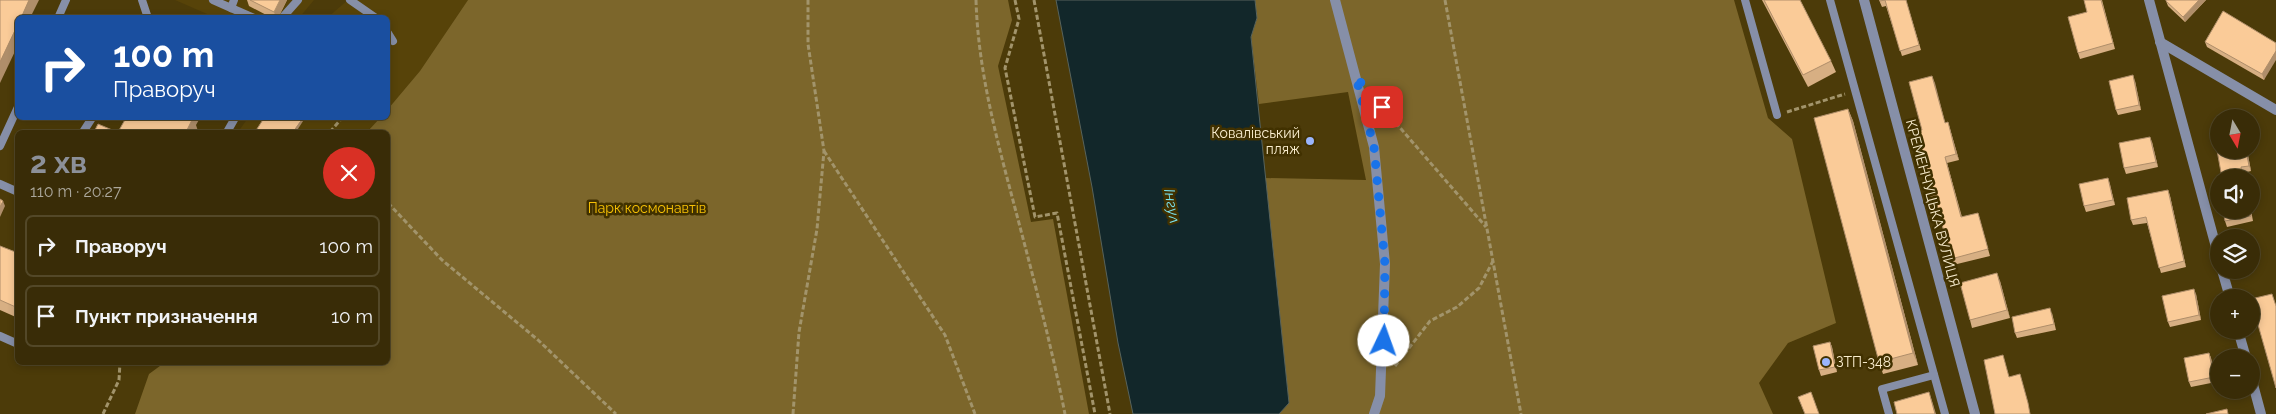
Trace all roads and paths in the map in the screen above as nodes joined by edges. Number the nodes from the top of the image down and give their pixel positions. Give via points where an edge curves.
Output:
1 (66, 0) edge
2 (142, 0) edge
3 (213, 0) edge
4 (298, 0) edge
5 (350, 0) edge
6 (808, 0) edge
7 (976, 0) edge
8 (1016, 0) edge
9 (1034, 0) edge
10 (1335, 0) edge
11 (1445, 0) edge
12 (1746, 0) edge
13 (1830, 0) edge
14 (1864, 0) edge
15 (2149, 0) edge
16 (232, 4) edge
17 (59, 15) edge
18 (147, 15) edge
19 (249, 15) edge
20 (285, 15) edge
21 (372, 15) edge
22 (390, 36) edge
23 (393, 41) dead end
24 (2160, 42) junction
25 (1356, 77) junction
26 (1834, 97) dead end
27 (2276, 110) edge
28 (15, 114) edge
29 (1776, 115) joint
30 (341, 120) edge
31 (336, 127) junction
32 (332, 130) edge
33 (335, 130) edge
34 (0, 146) edge
35 (824, 151) junction
36 (0, 184) edge
37 (15, 191) edge
38 (390, 205) edge
39 (1487, 228) junction
40 (2211, 229) edge
41 (1493, 261) junction
42 (0, 336) edge
43 (15, 343) edge
44 (120, 365) edge
45 (1392, 371) dead end
46 (1934, 375) junction
47 (2257, 399) edge
48 (103, 414) edge
49 (616, 414) edge
50 (793, 414) edge
51 (975, 414) edge
52 (1064, 414) edge
53 (1094, 414) edge
54 (1110, 414) edge
55 (1374, 414) edge
56 (1521, 414) edge
57 (1889, 414) edge
58 (1945, 414) edge
59 (1975, 414) edge
60 (2261, 414) edge

1 - 17 lane
2 - 18 lane
3 - 16 lane
4 - 20 lane
5 - 21 lane
6 - 35 path via 808,44
7 - 52 path via 977,36 996,135 1042,310
8 - 53 path via 1019,19 1005,68 1035,217 1056,213
9 - 54 path
10 - 25 street
11 - 39 path
12 - 29 lane
13 - 46 lane
14 - 59 street, КРЕМЕНЧУЦЬКА ВУЛИЦЯ
15 - 24 street
16 - 19 lane
22 - 23 lane
24 - 27 street
24 - 40 street
25 - 39 path
25 - 55 street via 1374,147 1385,264 1380,396
26 - 29 path
28 - 34 lane
30 - 31 path
31 - 32 path
31 - 33 path
35 - 50 path via 817,229 799,332
35 - 51 path via 945,335
36 - 37 lane
38 - 49 path via 442,260 538,340
39 - 41 path
41 - 45 path via 1479,288 1457,307 1430,321
41 - 56 path
42 - 43 lane
44 - 48 path via 119,380
46 - 57 lane via 1882,389
46 - 58 lane
47 - 60 street

